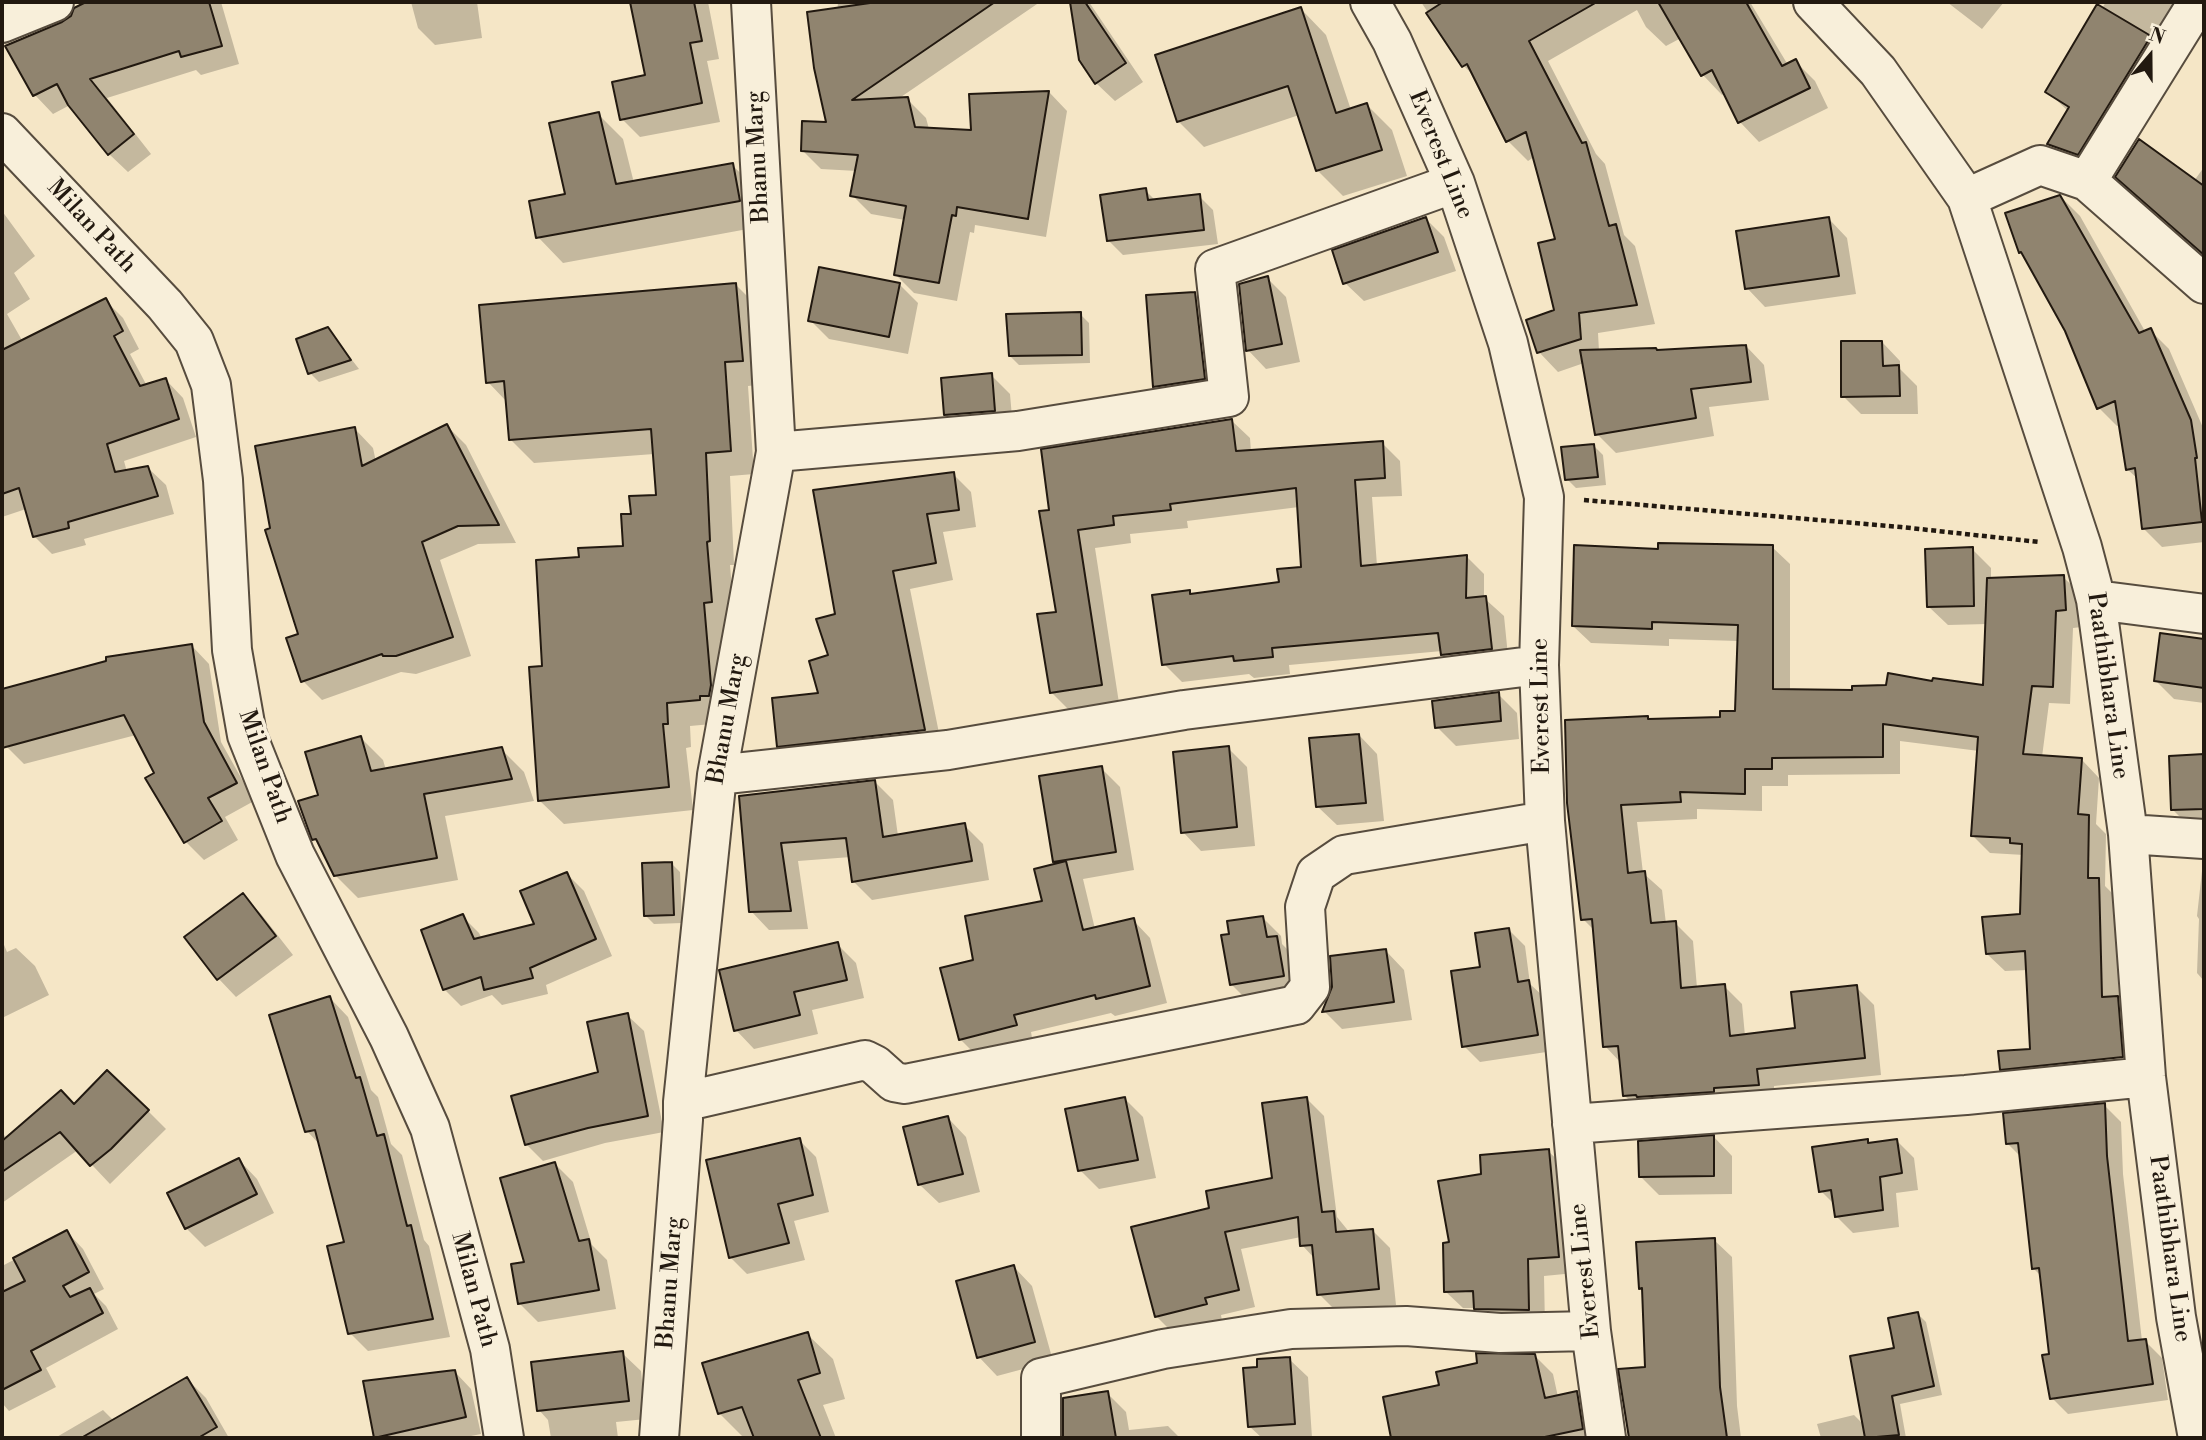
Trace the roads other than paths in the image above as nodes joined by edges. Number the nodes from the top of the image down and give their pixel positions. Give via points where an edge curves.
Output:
1 (54, 2) edge
2 (751, 2) edge
3 (1370, 2) edge
4 (1813, 2) edge
5 (2197, 2) edge
6 (2, 23) edge
7 (2, 133) edge
8 (2087, 181) junction
9 (1455, 183) junction
10 (1967, 198) junction
11 (2204, 284) edge
12 (776, 452) junction
13 (2096, 600) junction
14 (2204, 614) edge
15 (1539, 665) junction
16 (717, 775) junction
17 (1545, 821) junction
18 (2128, 834) junction
19 (2204, 839) edge
20 (2146, 1077) junction
21 (682, 1102) junction
22 (1572, 1124) junction
23 (1591, 1331) junction
24 (504, 1438) edge
25 (659, 1438) edge
26 (1041, 1438) edge
27 (1606, 1438) edge
28 (2198, 1438) edge

1 - 6 street
2 - 12 street, Bhanu Marg
3 - 9 street, Everest Line
4 - 10 street, Paathibhara Line via 1878,71
5 - 8 street
7 - 24 street, Milan Path via 165,305 194,341 207,374 223,480 232,650 247,735 295,855 389,1037 430,1128 490,1349
8 - 10 street via 2040,165
8 - 11 street
9 - 12 street via 1215,270 1229,397 1018,431
9 - 15 street, Everest Line via 1508,343 1544,497
10 - 13 street, Paathibhara Line
12 - 16 street, Bhanu Marg
13 - 14 street
13 - 18 street, Paathibhara Line
15 - 16 street via 1184,710 948,750
15 - 17 street, Everest Line
16 - 21 street, Bhanu Marg
17 - 21 street via 1344,855 1316,874 1305,907 1310,987 1296,1005 905,1084 894,1082 865,1060
17 - 22 street, Everest Line
18 - 19 street
18 - 20 street, Paathibhara Line
20 - 22 street
20 - 28 street, Paathibhara Line via 2176,1317
21 - 25 street, Bhanu Marg
22 - 23 street, Everest Line
23 - 26 street via 1500,1333 1406,1326 1291,1329 1163,1349 1041,1378
23 - 27 street, Everest Line

